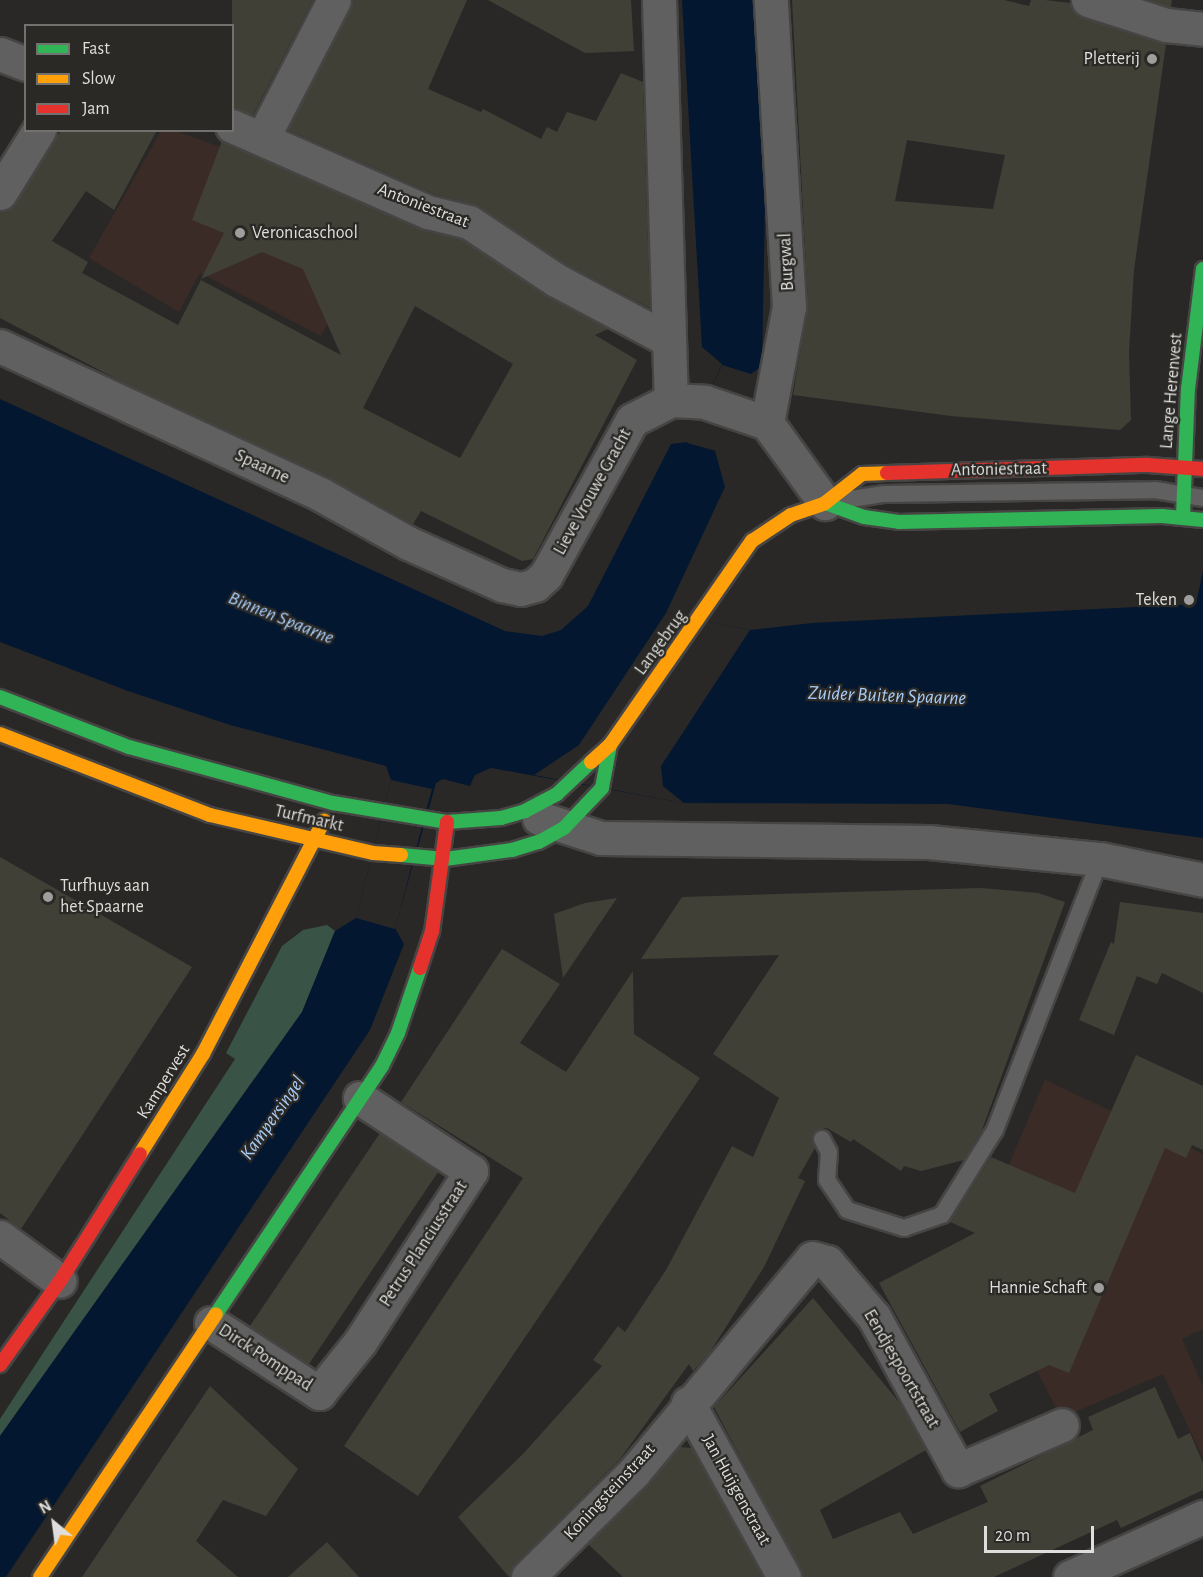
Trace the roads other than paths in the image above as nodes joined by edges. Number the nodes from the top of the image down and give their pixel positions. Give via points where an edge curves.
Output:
1 (334, 0) edge
2 (659, 0) edge
3 (771, 0) edge
4 (1088, 0) edge
5 (1203, 29) edge
6 (0, 54) edge
7 (24, 63) edge
8 (234, 127) edge
9 (38, 132) edge
10 (263, 137) junction
11 (0, 193) edge
12 (1203, 269) edge
13 (668, 339) junction
14 (0, 346) edge
15 (671, 400) junction
16 (767, 423) junction
17 (1184, 465) junction
18 (1203, 470) edge
19 (1184, 495) junction
20 (1203, 498) edge
21 (825, 504) junction
22 (1183, 517) junction
23 (1203, 520) edge
24 (737, 561) joint
25 (521, 589) joint
26 (0, 697) edge
27 (3, 741) edge
28 (610, 745) junction
29 (572, 782) joint
30 (602, 788) joint
31 (333, 803) junction
32 (525, 811) junction
33 (447, 822) junction
34 (564, 828) junction
35 (316, 839) junction
36 (445, 859) junction
37 (1100, 859) junction
38 (1203, 880) edge
39 (360, 1098) junction
40 (822, 1139) dead end
41 (0, 1237) edge
42 (60, 1281) junction
43 (211, 1323) junction
44 (0, 1365) edge
45 (319, 1393) joint
46 (688, 1403) junction
47 (1062, 1425) dead end
48 (1203, 1517) edge
49 (39, 1577) edge
50 (528, 1577) edge
51 (784, 1577) edge
52 (1070, 1577) edge

1 - 10 street
2 - 13 street
3 - 16 street, Burgwal via 789,307
4 - 5 street via 1166,25
6 - 7 street
8 - 10 street, Antoniestraat
9 - 11 street
10 - 13 street, Antoniestraat via 428,212 469,222 556,279
12 - 17 street, Lange Herenvest
13 - 15 street
14 - 25 street, Spaarne via 320,494 408,543 502,585
15 - 16 street via 719,407
15 - 25 street, Lieve Vrouwe Gracht via 632,420 546,576
16 - 21 street
17 - 18 street, Antoniestraat
17 - 19 street, Lange Herenvest
17 - 21 street, Antoniestraat via 862,474
19 - 20 lane, Antoniestraat
19 - 21 lane, Antoniestraat via 1155,490 884,494
19 - 22 street, Lange Herenvest
21 - 22 street via 864,517 899,522
21 - 24 street, Antoniestraat via 768,528
22 - 23 street
24 - 28 street, Langebrug via 700,620
26 - 31 street, Turfmarkt via 129,747
27 - 35 street, Turfmarkt via 210,815
28 - 29 street, Langebrug
28 - 30 street, Langebrug
29 - 32 street, Turfmarkt
30 - 34 street, Turfmarkt via 586,810
31 - 33 street, Turfmarkt
31 - 35 street, Kampervest
32 - 33 street, Turfmarkt via 476,822
32 - 34 street
33 - 36 street
34 - 36 street, Turfmarkt via 539,842 512,850
34 - 37 street via 601,838 872,839
35 - 36 street, Turfmarkt via 373,853
35 - 42 street, Kampervest via 203,1054
36 - 39 street via 432,932 410,1000 382,1066
37 - 38 street
37 - 40 lane via 995,1130 942,1215 904,1228 847,1210 827,1180 829,1152
39 - 43 street
39 - 45 street, Petrus Planciusstraat via 471,1171 360,1342
41 - 42 street
42 - 44 street, Kampervest
43 - 45 street, Dirck Pomppad
43 - 49 street
46 - 47 street, Eendjespoortstraat via 812,1258 827,1262 874,1317 958,1470
46 - 50 street, Koningsteinstraat via 634,1472
46 - 51 street, Jan Huijgenstraat
48 - 52 street

